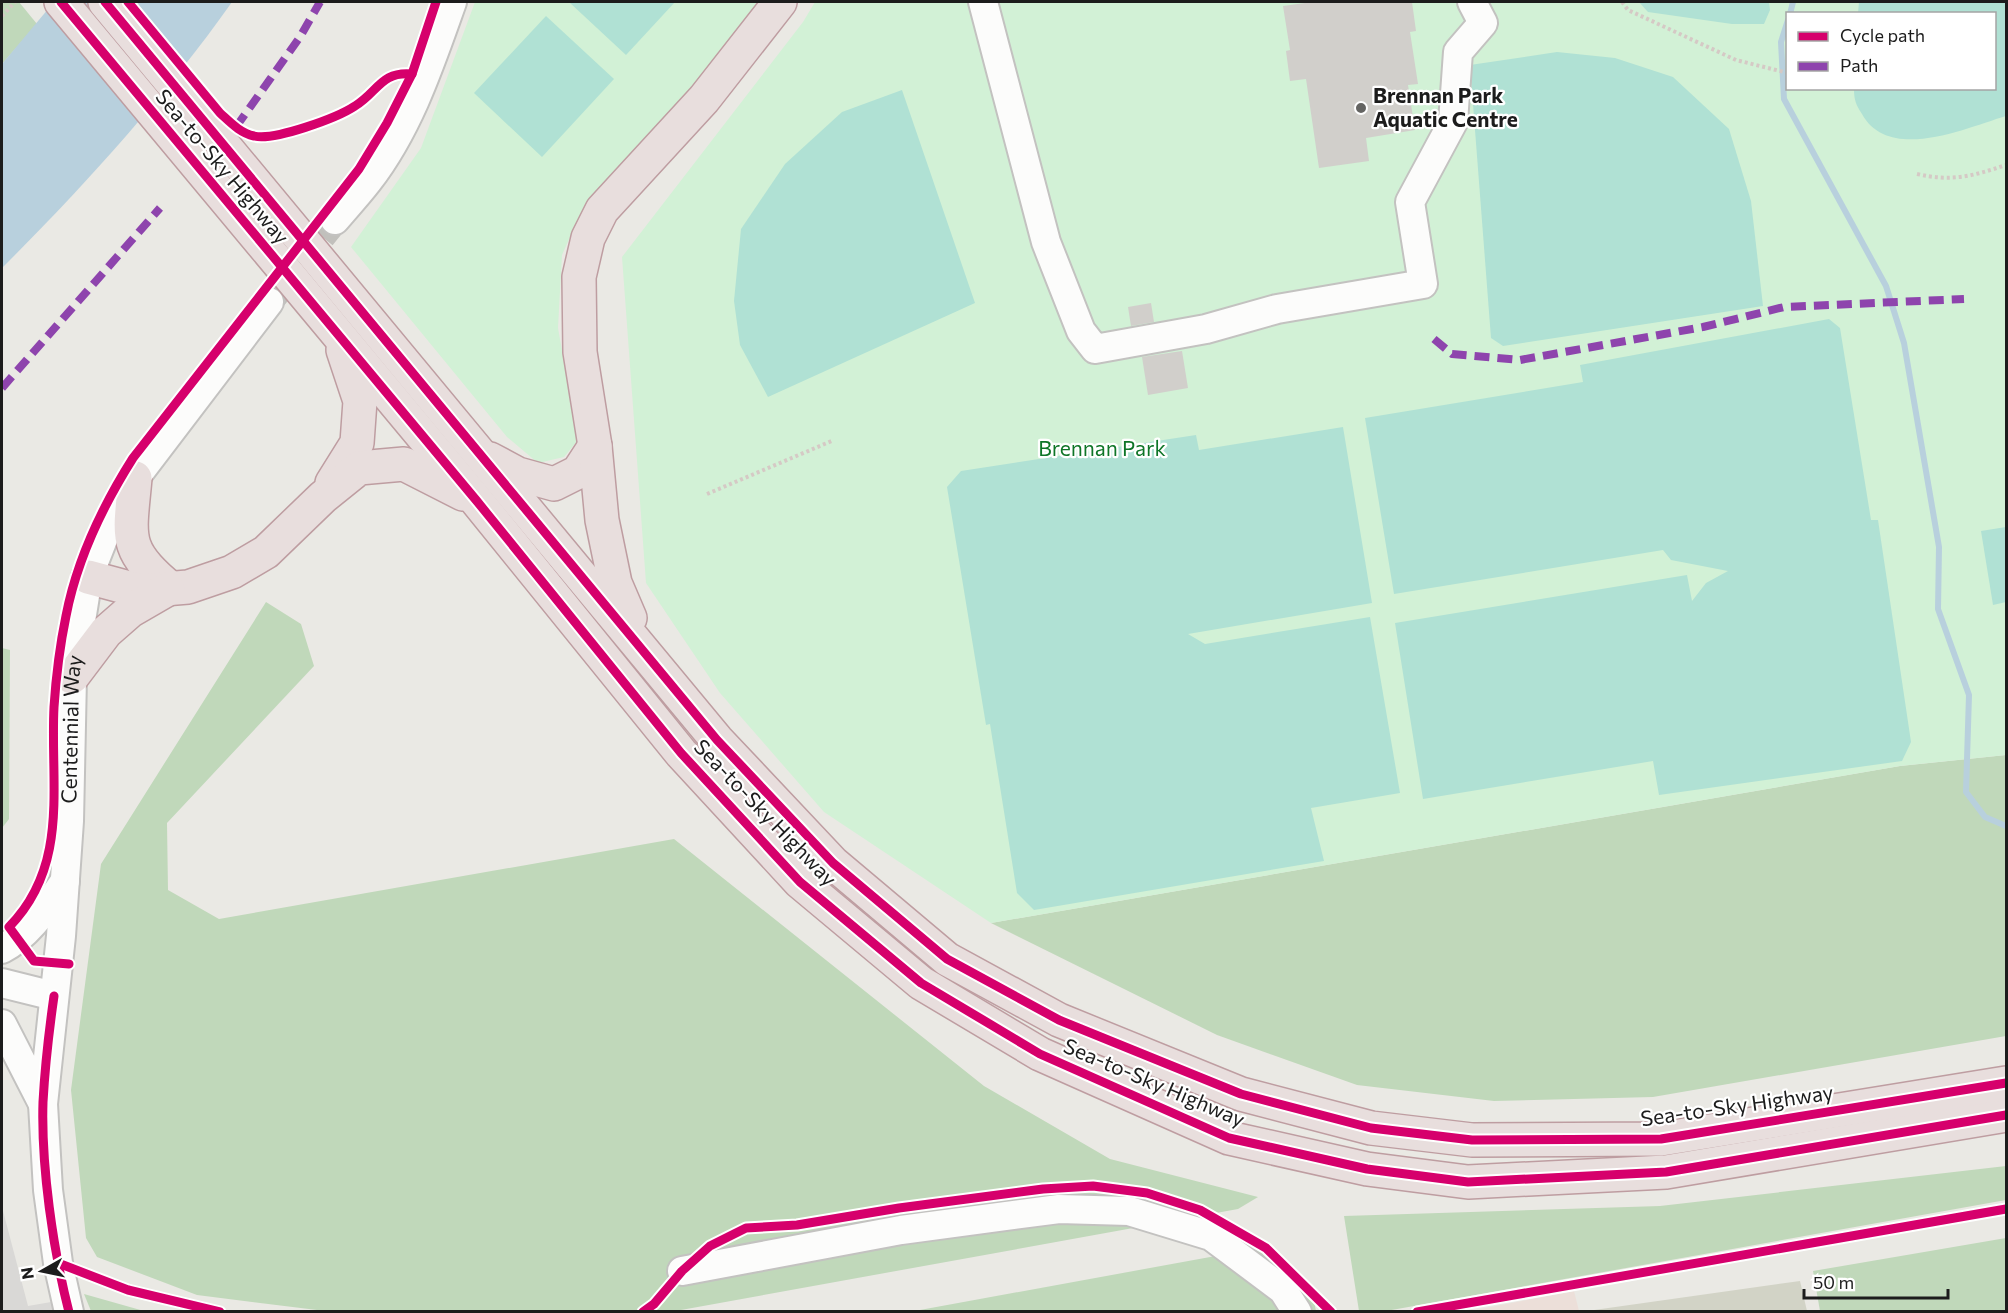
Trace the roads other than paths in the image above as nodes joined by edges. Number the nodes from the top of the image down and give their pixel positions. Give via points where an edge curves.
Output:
1 (61, 2) edge
2 (105, 2) edge
3 (452, 2) edge
4 (780, 2) edge
5 (982, 2) edge
6 (1472, 2) edge
7 (335, 220) tunnel mouth
8 (269, 302) tunnel mouth
9 (338, 334) junction
10 (596, 446) junction
11 (482, 455) junction
12 (135, 478) junction
13 (323, 497) junction
14 (476, 500) junction
15 (88, 577) junction
16 (170, 588) junction
17 (643, 648) junction
18 (72, 677) junction
19 (65, 881) junction
20 (2, 949) edge
21 (2, 983) edge
22 (54, 996) junction
23 (2, 1024) edge
24 (2007, 1083) edge
25 (43, 1104) junction
26 (2007, 1114) edge
27 (682, 1271) dead end
28 (69, 1311) edge
29 (1297, 1311) edge

1 - 9 highway, Sea-to-Sky Highway
2 - 11 highway, Sea-to-Sky Highway
3 - 7 street via 404,124 369,180
4 - 10 highway via 704,99 602,210 588,238 579,277 578,309 580,352
5 - 6 street via 1046,242 1081,331 1095,350 1206,330 1277,309 1423,284 1410,201 1453,122 1458,52 1483,23
8 - 12 street, Centennial Way
9 - 13 highway via 360,401 357,443
9 - 14 highway, Sea-to-Sky Highway
10 - 11 highway via 578,472 554,484 518,474
10 - 17 highway via 602,520 615,583
11 - 17 highway, Sea-to-Sky Highway
12 - 15 street, Centennial Way via 109,524
12 - 16 highway via 131,530 135,553 146,569
13 - 14 highway via 359,468 404,464
13 - 16 highway via 266,552 232,572 188,587
14 - 26 highway, Sea-to-Sky Highway via 681,753 800,882 921,983 1040,1054 1229,1138 1367,1169 1468,1182 1666,1172
15 - 16 highway via 140,591
15 - 18 street, Centennial Way
16 - 18 highway via 130,611 106,632
17 - 24 highway, Sea-to-Sky Highway via 717,740 833,863 947,959 1059,1020 1241,1094 1371,1128 1472,1140 1661,1139
18 - 19 street, Centennial Way
19 - 20 street via 34,923
19 - 22 street, Centennial Way
21 - 22 street
22 - 25 street, Centennial Way
23 - 25 street
25 - 28 street via 48,1190
27 - 29 street via 924,1227 1059,1209 1130,1211 1211,1236 1283,1290

